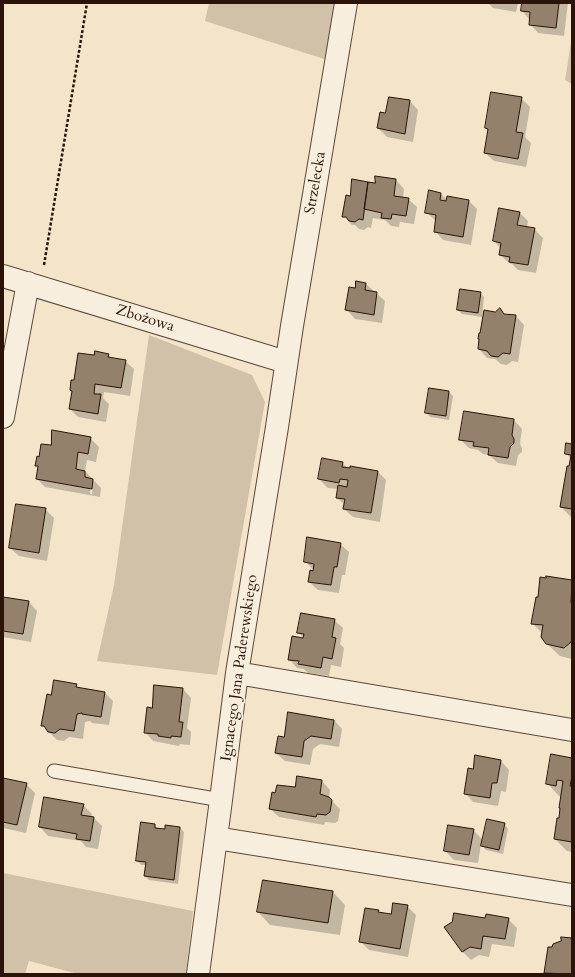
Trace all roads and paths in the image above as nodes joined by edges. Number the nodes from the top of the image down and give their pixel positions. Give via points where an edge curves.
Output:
1 (87, 3) edge
2 (346, 3) edge
3 (3, 276) edge
4 (34, 285) junction
5 (286, 362) junction
6 (3, 417) edge
7 (237, 673) junction
8 (572, 730) edge
9 (54, 772) dead end
10 (221, 800) junction
11 (216, 838) junction
12 (572, 895) edge
13 (198, 974) edge

1 - 4 path
2 - 5 street, Strzelecka
3 - 4 street, Zbożowa
4 - 5 street, Zbożowa
4 - 6 street
5 - 7 street, Ignacego Jana Paderewskiego
7 - 8 street
7 - 10 street, Ignacego Jana Paderewskiego
9 - 10 lane
10 - 11 street, Ignacego Jana Paderewskiego
11 - 12 street
11 - 13 street, Ignacego Jana Paderewskiego

